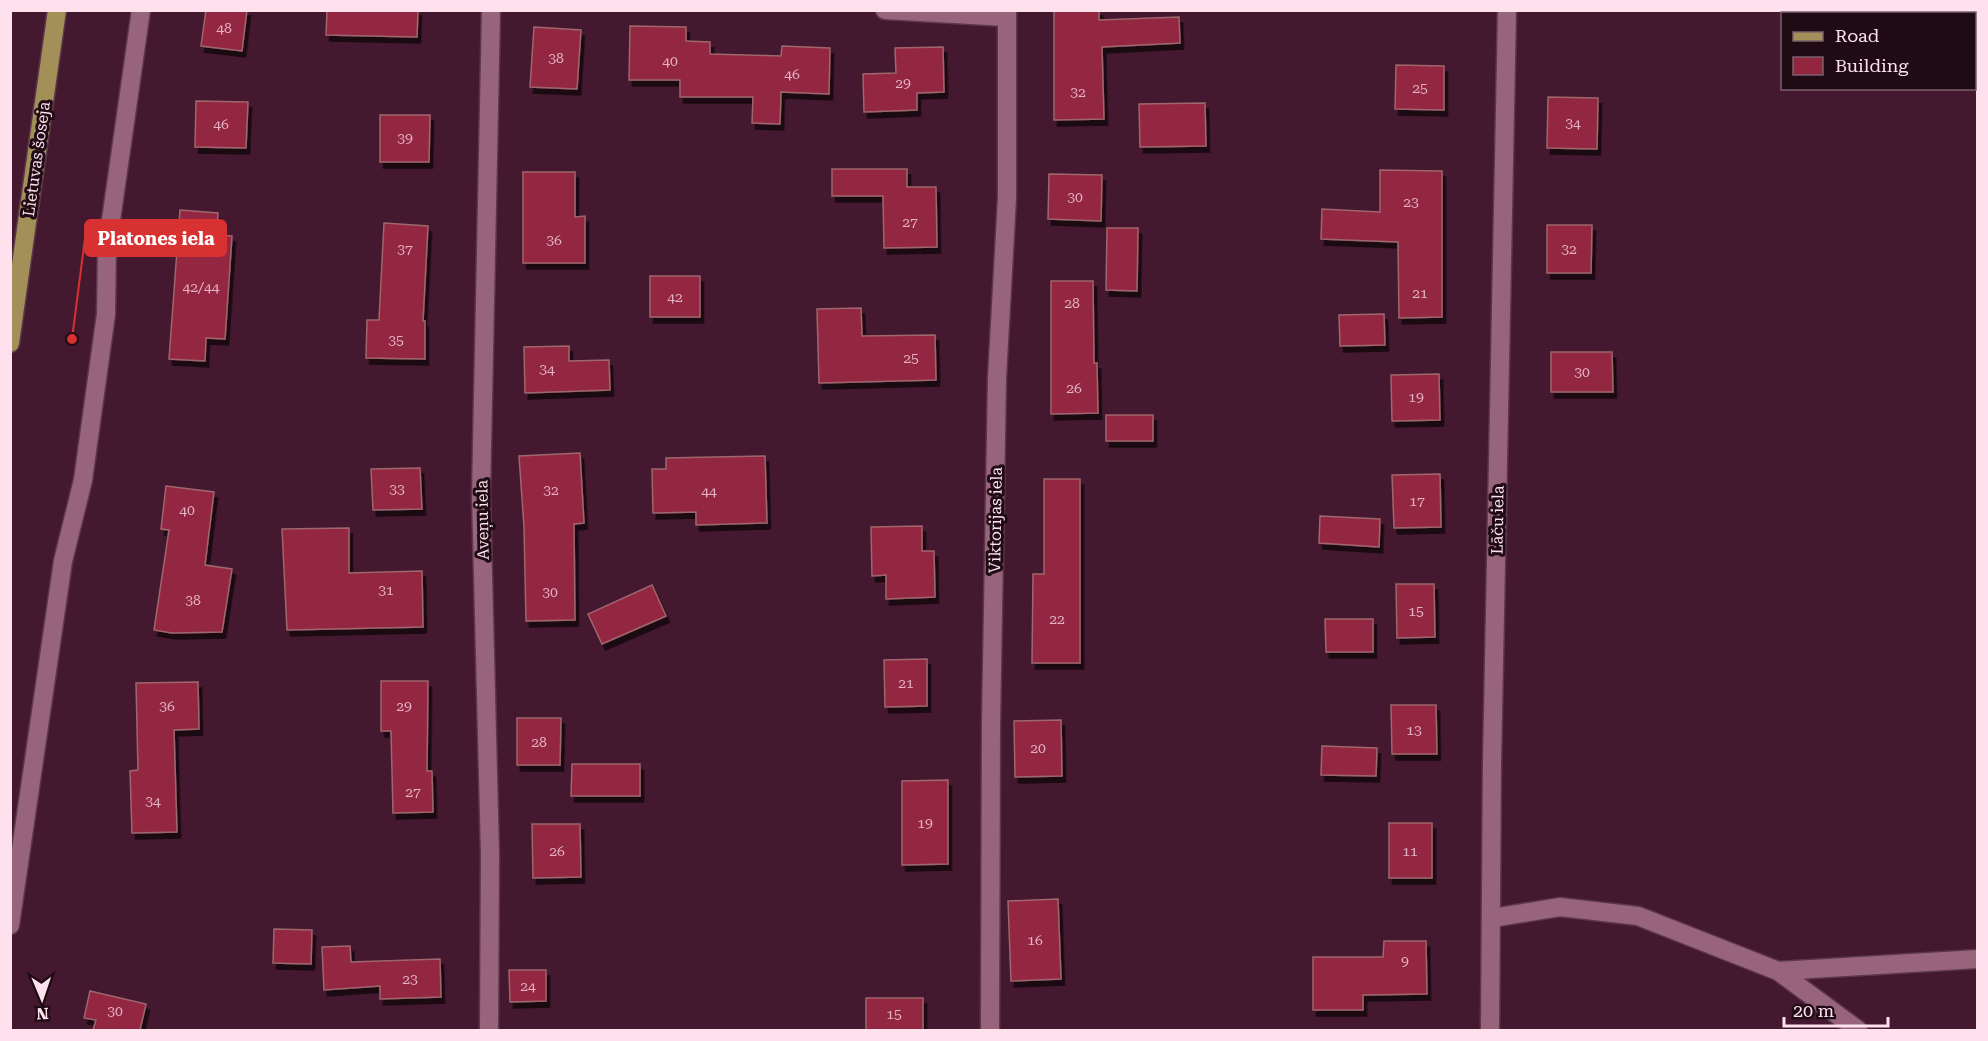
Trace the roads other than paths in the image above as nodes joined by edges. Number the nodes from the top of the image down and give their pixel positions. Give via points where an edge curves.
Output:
1 (57, 10) edge
2 (141, 10) edge
3 (491, 10) edge
4 (885, 10) edge
5 (1507, 10) edge
6 (1006, 14) edge
7 (10, 343) edge
8 (1492, 918) junction
9 (10, 925) edge
10 (1977, 959) edge
11 (1778, 971) junction
12 (489, 1030) edge
13 (990, 1030) edge
14 (1490, 1030) edge
15 (1858, 1030) edge

1 - 7 main road, Lietuvas šoseja
2 - 9 street via 107,248 106,314 83,480 63,561
3 - 12 street, Aveņu iela via 481,496 490,854
4 - 6 street
5 - 8 street, Lāču iela
6 - 13 street, Viktorijas iela via 1007,198 997,378 991,712
8 - 11 street via 1560,908 1638,916
8 - 14 street, Lāču iela
10 - 11 street
11 - 15 street

